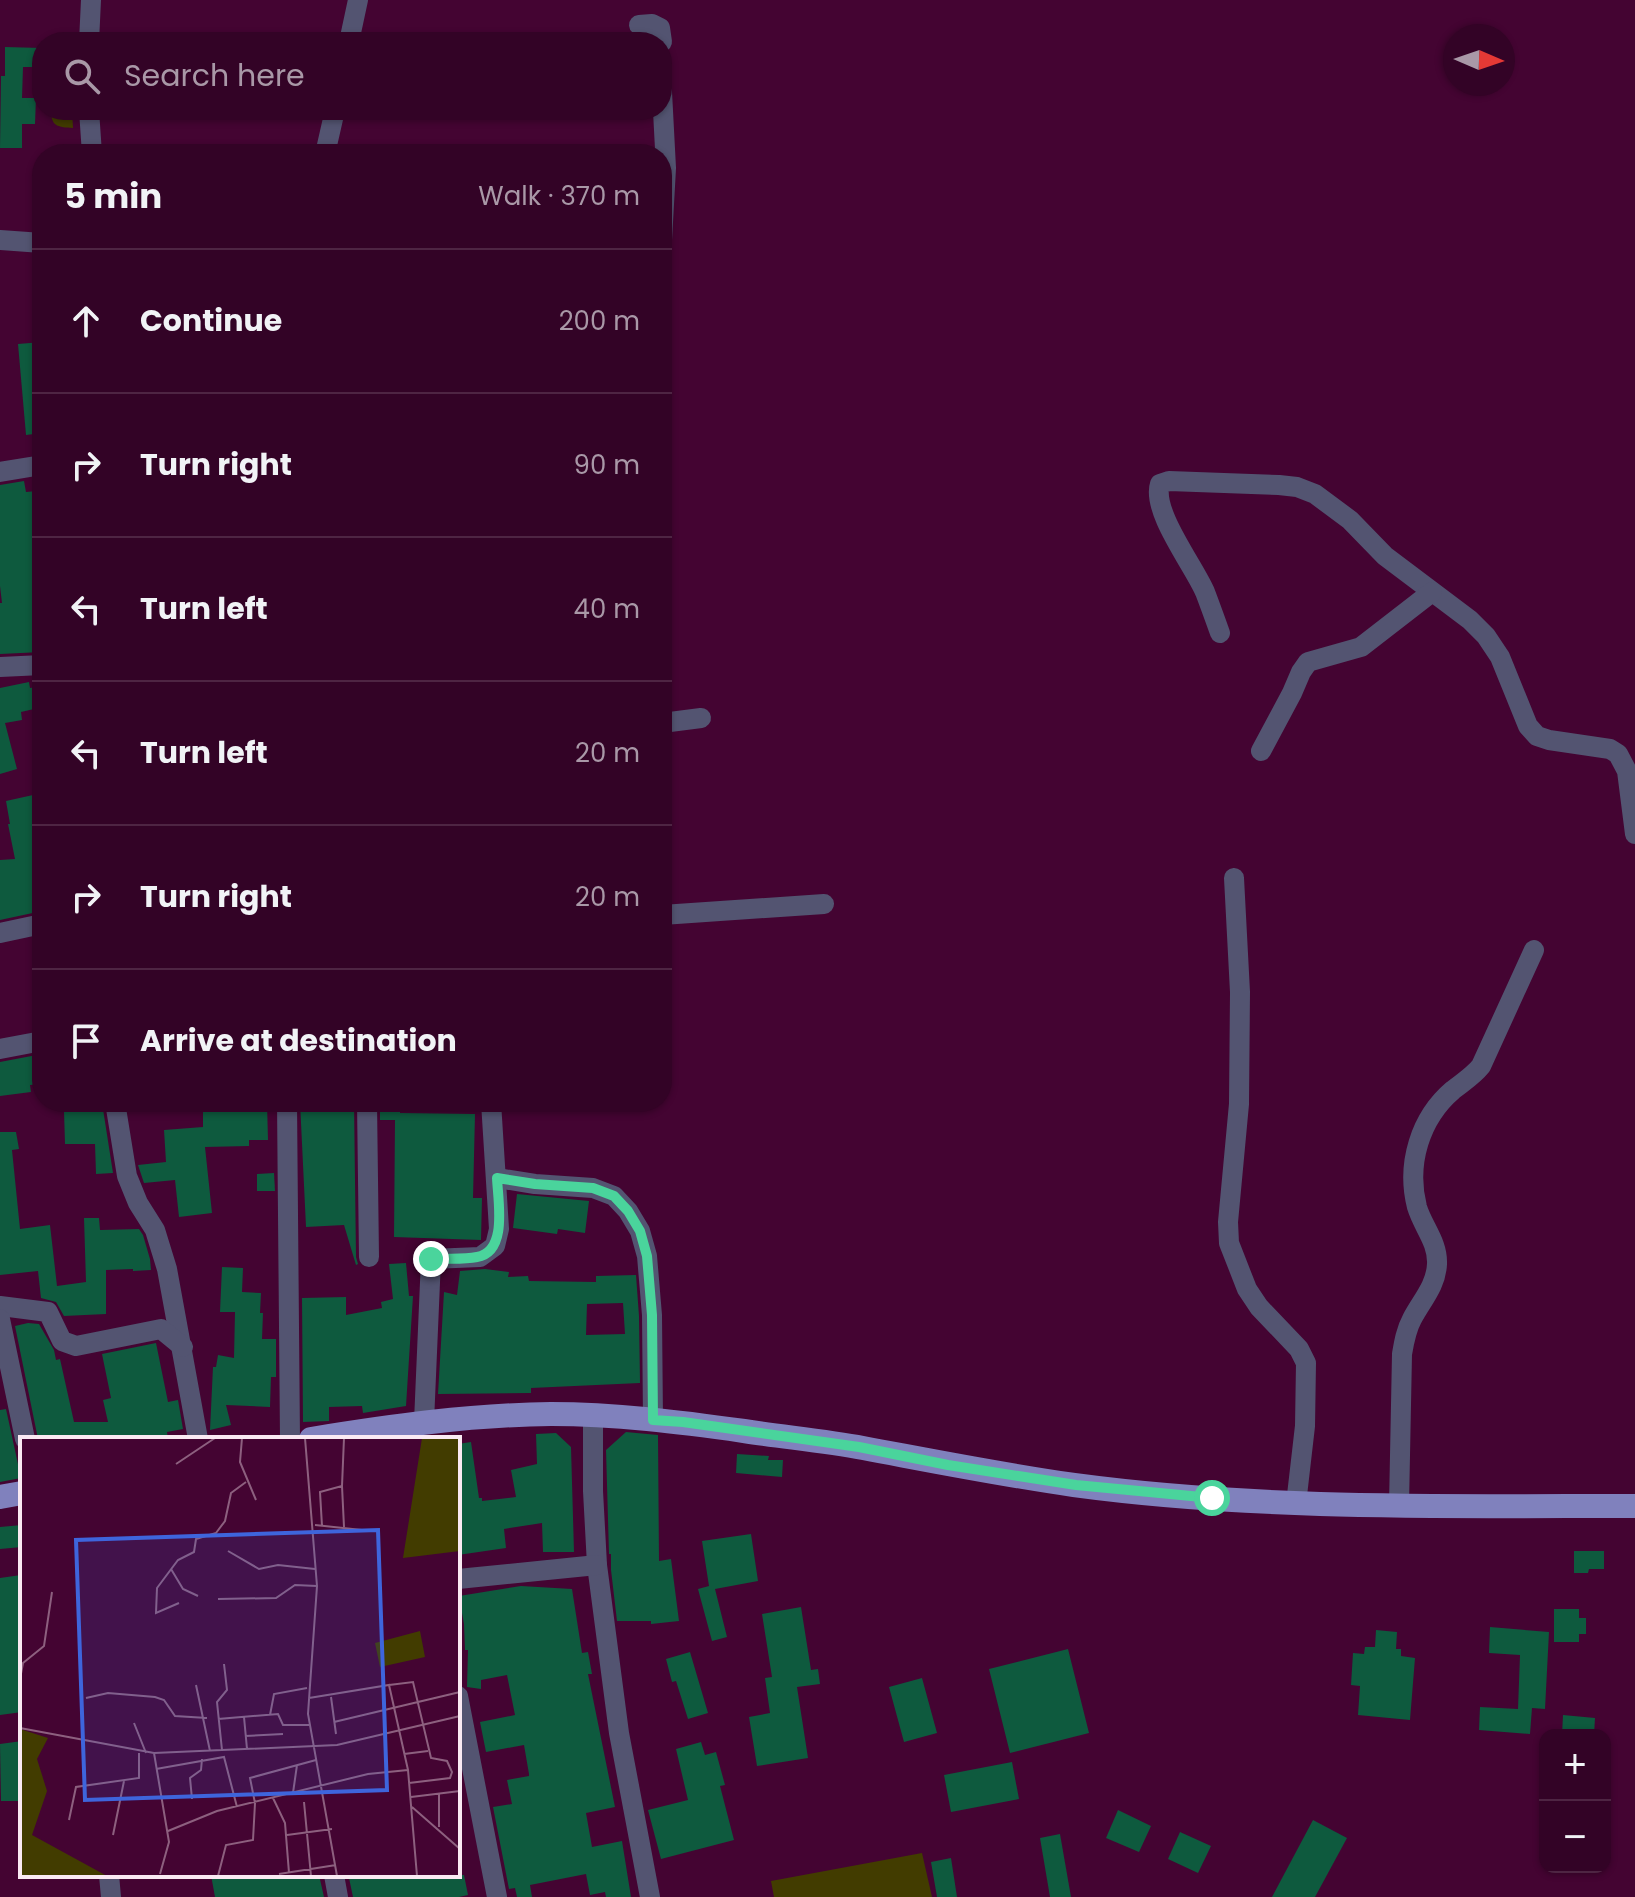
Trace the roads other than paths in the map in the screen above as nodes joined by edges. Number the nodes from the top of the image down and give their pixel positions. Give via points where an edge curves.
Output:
1 (91, 0) edge
2 (358, 0) edge
3 (639, 25) dead end
4 (89, 32) edge
5 (351, 32) edge
6 (661, 32) edge
7 (90, 120) edge
8 (333, 120) edge
9 (663, 120) edge
10 (91, 144) edge
11 (327, 144) edge
12 (665, 144) edge
13 (0, 240) edge
14 (32, 242) edge
15 (32, 467) edge
16 (0, 472) edge
17 (1432, 592) junction
18 (1220, 633) dead end
19 (32, 665) edge
20 (0, 667) edge
21 (701, 718) dead end
22 (672, 722) edge
23 (1261, 751) dead end
24 (1635, 834) edge
25 (1234, 878) dead end
26 (824, 904) dead end
27 (672, 914) edge
28 (32, 926) edge
29 (0, 933) edge
30 (1534, 950) dead end
31 (32, 1043) edge
32 (0, 1049) edge
33 (117, 1112) edge
34 (287, 1112) edge
35 (367, 1112) edge
36 (492, 1112) edge
37 (497, 1178) junction
38 (369, 1257) dead end
39 (0, 1306) edge
40 (0, 1319) edge
41 (183, 1347) junction
42 (593, 1415) junction
43 (653, 1420) junction
44 (424, 1422) junction
45 (25, 1437) edge
46 (198, 1437) edge
47 (290, 1437) edge
48 (324, 1437) edge
49 (20, 1493) edge
50 (0, 1497) edge
51 (1296, 1504) junction
52 (1399, 1506) junction
53 (1635, 1506) edge
54 (597, 1565) junction
55 (460, 1579) edge
56 (460, 1706) edge
57 (109, 1877) edge
58 (334, 1877) edge
59 (111, 1897) edge
60 (338, 1897) edge
61 (497, 1897) edge
62 (650, 1897) edge

1 - 4 street
2 - 5 street
3 - 6 street via 652,24
7 - 10 street
8 - 11 street
9 - 12 street
13 - 14 street
15 - 16 street
17 - 18 street via 1315,494 1297,487 1165,482 1158,491 1165,519 1204,590
17 - 23 street via 1361,647 1308,662
17 - 24 street via 1486,636 1537,736 1618,754 1627,771
19 - 20 street
21 - 22 street
25 - 51 street via 1239,1090 1229,1243 1247,1289 1306,1363
26 - 27 street
28 - 29 street
30 - 52 street via 1481,1066 1431,1115 1417,1142 1416,1202 1437,1261 1436,1277 1406,1332 1402,1354
31 - 32 street
33 - 41 street via 127,1176 160,1243
34 - 47 street
35 - 38 street
36 - 37 street
37 - 43 street via 593,1188 614,1196 628,1211 647,1256
37 - 44 street via 495,1246 480,1257 431,1259
39 - 41 street via 48,1312 62,1341 76,1346 161,1329
40 - 45 street
41 - 46 street
42 - 43 main road
42 - 44 main road
42 - 54 street
43 - 51 main road via 859,1447 1076,1485
44 - 48 main road
49 - 50 main road
51 - 52 main road
52 - 53 main road
54 - 55 street
54 - 62 street via 619,1733
56 - 61 street
57 - 59 street
58 - 60 street

